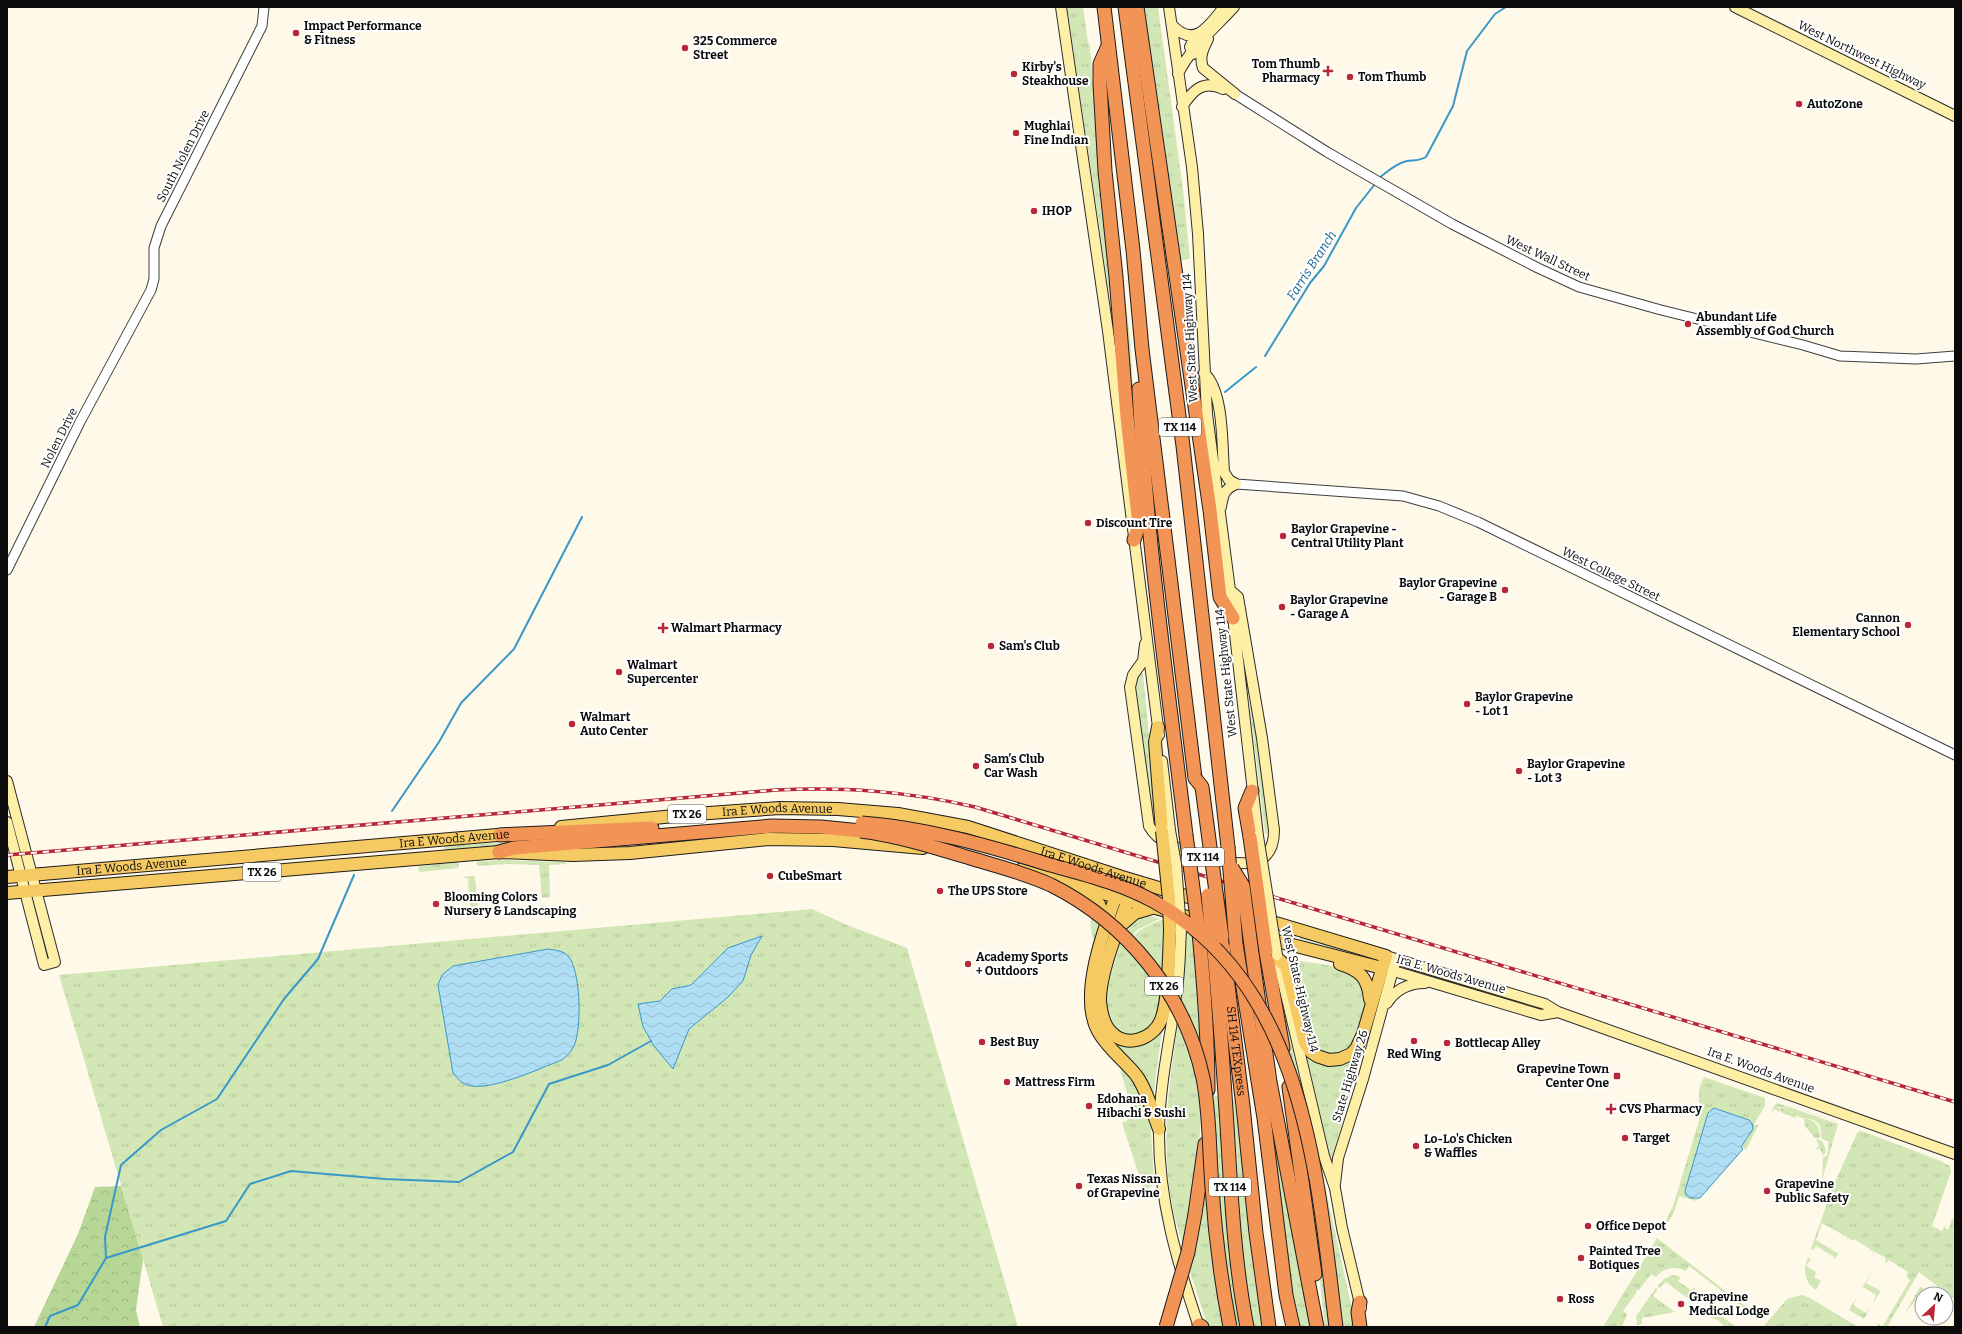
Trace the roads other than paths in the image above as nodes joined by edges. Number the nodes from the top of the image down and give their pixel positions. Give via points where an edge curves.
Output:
1 (264, 7) edge
2 (1061, 7) edge
3 (1104, 7) edge
4 (1125, 7) edge
5 (1136, 7) edge
6 (1169, 7) edge
7 (1224, 7) edge
8 (1234, 7) edge
9 (1735, 7) edge
10 (1172, 25) junction
11 (1212, 31) junction
12 (1195, 36) junction
13 (1108, 46) junction
14 (1192, 52) junction
15 (1178, 74) junction
16 (1235, 94) junction
17 (1182, 107) junction
18 (1955, 116) edge
19 (136, 318) joint
20 (1142, 349) junction
21 (1955, 356) edge
22 (1204, 373) junction
23 (1236, 484) junction
24 (1220, 521) junction
25 (1134, 540) junction
26 (7, 570) edge
27 (1230, 590) junction
28 (1233, 618) junction
29 (1147, 639) junction
30 (1158, 727) joint
31 (1955, 755) edge
32 (7, 781) edge
33 (1252, 791) joint
34 (7, 822) edge
35 (861, 827) junction
36 (500, 835) junction
37 (499, 852) junction
38 (266, 854) junction
39 (1231, 866) junction
40 (257, 873) junction
41 (32, 874) junction
42 (20, 876) junction
43 (7, 877) edge
44 (1128, 879) junction
45 (1074, 884) junction
46 (36, 890) junction
47 (24, 892) junction
48 (7, 893) edge
49 (1121, 899) junction
50 (1153, 908) junction
51 (1106, 927) junction
52 (1119, 927) junction
53 (1175, 930) junction
54 (1217, 936) junction
55 (1289, 945) junction
56 (1274, 955) junction
57 (1391, 957) junction
58 (1388, 970) junction
59 (1433, 983) junction
60 (1371, 1004) junction
61 (1383, 1008) junction
62 (1558, 1012) junction
63 (1159, 1128) junction
64 (1266, 1132) junction
65 (1955, 1154) edge
66 (1335, 1188) junction
67 (1360, 1302) junction
68 (1200, 1326) edge
69 (1166, 1327) edge
70 (1230, 1327) edge
71 (1247, 1327) edge
72 (1269, 1327) edge
73 (1285, 1327) edge
74 (1293, 1327) edge
75 (1318, 1327) edge
76 (1336, 1327) edge
77 (1360, 1327) edge
78 (1366, 1327) edge

1 - 19 street, South Nolen Drive via 262,26 161,226 154,248 154,278 151,290
2 - 25 main road via 1096,243
3 - 13 highway, TX 114
4 - 39 highway, TX 114, bridge via 1183,446
5 - 28 highway via 1210,510 1220,598
6 - 10 main road, West State Highway 114
7 - 12 main road
8 - 11 main road
9 - 18 main road, West Northwest Highway
10 - 12 main road via 1184,36
10 - 15 main road, West State Highway 114
11 - 14 main road
11 - 16 main road via 1202,51 1203,68
12 - 14 main road via 1190,46
13 - 20 highway, TX 114 via 1133,250
13 - 25 highway via 1100,64 1100,92 1127,417 1139,525
14 - 15 main road
14 - 16 main road via 1196,63 1207,77
15 - 17 main road, West State Highway 114
16 - 17 main road via 1209,84 1191,93
16 - 21 street, West Wall Street via 1327,152 1446,220 1579,287 1840,356 1916,360
17 - 22 main road, West State Highway 114 via 1189,142 1198,234
19 - 26 street, Nolen Drive via 80,422
20 - 54 highway, TX 114, bridge via 1194,778
20 - 69 highway, bridge via 1138,369 1142,456 1199,933 1208,1048 1204,1163 1188,1252
22 - 23 main road via 1214,386 1218,403 1224,472 1229,480
22 - 24 main road, West State Highway 114
23 - 24 main road via 1229,487 1223,495
23 - 31 street, West College Street via 1403,496 1439,506
24 - 27 main road, West State Highway 114
25 - 29 main road
27 - 28 main road, West State Highway 114
27 - 29 main road via 1238,597 1263,745 1274,830 1273,844 1263,857 1256,861 1241,864 1195,854 1162,841 1152,833 1130,687 1133,675 1143,661 1143,648
28 - 33 main road, West State Highway 114
29 - 30 main road
30 - 53 main road, bridge via 1155,742 1166,830 1169,898
32 - 41 main road
33 - 56 highway, bridge via 1245,808 1254,837
34 - 42 main road
35 - 36 highway via 817,819 776,819
35 - 37 highway, TX 26 via 772,826 514,848
35 - 70 highway, TX 26, bridge via 932,846 1050,885 1112,924 1154,972 1176,1003 1203,1078 1217,1244
35 - 76 highway, bridge via 910,828 967,840 1122,886 1164,907 1193,927 1215,947 1236,970 1254,999 1279,1045 1295,1089 1314,1167
36 - 38 main road, Ira E Woods Avenue / TX 26
36 - 44 main road, Ira E Woods Avenue / TX 26 via 598,822 695,814 780,808 838,809 890,813 968,827
37 - 40 main road, Ira E Woods Avenue / TX 26
37 - 45 main road, Ira E Woods Avenue via 573,855 637,852 768,839 833,840 963,852
38 - 40 main road via 257,864
38 - 41 main road, Ira E Woods Avenue / TX 26
39 - 64 highway, TX 114, bridge via 1236,944
39 - 75 highway, bridge via 1243,886 1270,1082
40 - 46 main road, Ira E Woods Avenue / TX 26
41 - 42 main road, Ira E Woods Avenue / TX 26
41 - 46 main road
42 - 43 main road, Ira E Woods Avenue / TX 26
42 - 47 main road
44 - 49 main road
44 - 57 main road, Ira E Woods Avenue / TX 26
45 - 49 main road, Ira E Woods Avenue
45 - 51 main road via 1099,904
46 - 47 main road, Ira E Woods Avenue / TX 26
46 - 47 main road via 55,962 44,966
47 - 48 main road, Ira E Woods Avenue / TX 26
49 - 50 main road, Ira E Woods Avenue
49 - 51 main road
49 - 52 main road
50 - 52 main road via 1135,913
50 - 55 main road, Ira E Woods Avenue
51 - 63 main road via 1093,974 1091,1010 1098,1030 1111,1051 1136,1076
52 - 53 main road via 1102,981 1101,1009 1102,1018 1111,1033 1131,1041 1151,1034 1162,1019
53 - 63 main road via 1178,980 1160,1099
54 - 71 highway, TX 114 via 1232,1209
54 - 72 highway, SH 114 TEXpress via 1243,1106
55 - 58 main road, Ira E Woods Avenue
55 - 60 main road via 1295,952 1342,964 1357,972 1368,986
56 - 60 main road via 1286,966 1305,1043 1317,1056 1335,1060 1351,1054 1360,1042
56 - 66 main road, West State Highway 114 via 1324,1156
56 - 75 highway via 1320,1319
57 - 58 main road
57 - 62 main road, Ira E. Woods Avenue via 1545,1004
58 - 59 main road, Ira E. Woods Avenue
58 - 60 main road
58 - 61 main road, State Highway 26
59 - 61 main road via 1413,983 1403,987 1392,995
59 - 62 main road, Ira E. Woods Avenue via 1542,1015
61 - 66 main road, State Highway 26 via 1338,1158
62 - 65 main road, Ira E. Woods Avenue
63 - 68 main road via 1164,1203 1174,1246
64 - 73 highway via 1260,1150
64 - 74 highway, TX 114 via 1286,1295
66 - 67 main road, West State Highway 114
67 - 77 highway
67 - 78 main road, West State Highway 114

